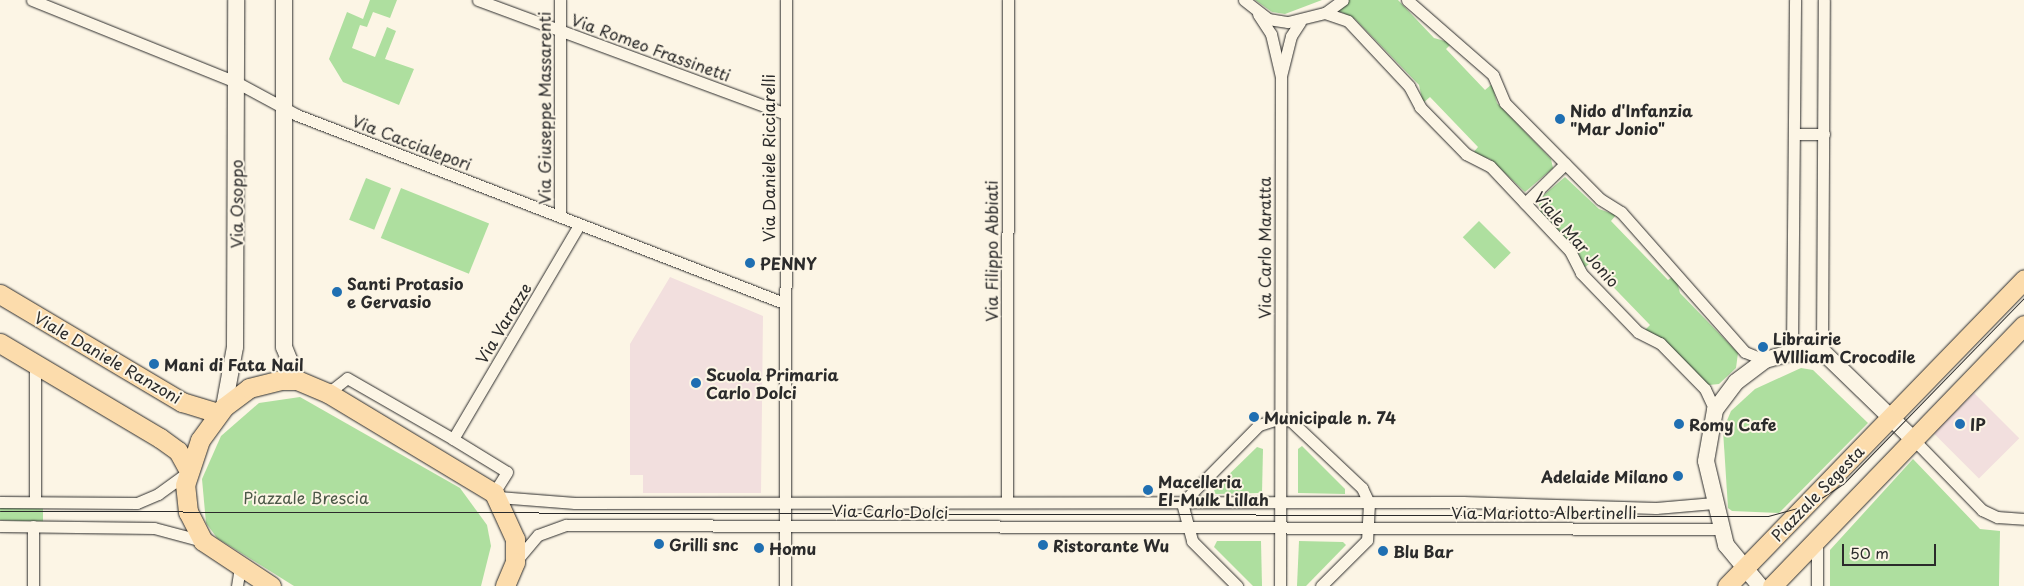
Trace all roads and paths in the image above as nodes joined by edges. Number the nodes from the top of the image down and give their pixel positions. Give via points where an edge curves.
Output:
1 (32, 0) edge
2 (236, 0) edge
3 (284, 0) edge
4 (478, 0) edge
5 (560, 0) edge
6 (786, 0) edge
7 (1008, 0) edge
8 (1244, 0) edge
9 (1343, 0) edge
10 (1407, 0) edge
11 (1795, 0) edge
12 (1824, 0) edge
13 (1325, 13) junction
14 (1258, 14) junction
15 (1300, 22) junction
16 (559, 31) junction
17 (1281, 77) junction
18 (236, 82) junction
19 (284, 108) junction
20 (784, 113) junction
21 (1796, 134) junction
22 (1824, 134) junction
23 (1565, 164) junction
24 (1525, 204) junction
25 (560, 216) junction
26 (579, 225) junction
27 (2024, 279) edge
28 (0, 294) edge
29 (784, 303) junction
30 (2024, 325) edge
31 (0, 343) edge
32 (1792, 349) junction
33 (1822, 351) junction
34 (1765, 360) junction
35 (35, 364) junction
36 (297, 380) junction
37 (328, 393) junction
38 (221, 410) junction
39 (1715, 410) junction
40 (1890, 417) junction
41 (1280, 418) junction
42 (453, 439) junction
43 (1914, 440) junction
44 (187, 471) junction
45 (496, 495) junction
46 (0, 502) edge
47 (36, 502) junction
48 (785, 502) junction
49 (1007, 502) junction
50 (1182, 503) junction
51 (1280, 503) junction
52 (1369, 503) junction
53 (1714, 503) junction
54 (2024, 519) edge
55 (785, 525) junction
56 (0, 526) edge
57 (33, 526) junction
58 (1187, 529) junction
59 (1719, 529) junction
60 (1280, 530) junction
61 (1369, 531) junction
62 (1817, 539) junction
63 (203, 541) junction
64 (515, 562) junction
65 (1744, 568) junction
66 (239, 577) edge
67 (507, 585) edge
68 (34, 586) edge
69 (270, 586) edge
70 (785, 586) edge
71 (1237, 586) edge
72 (1280, 586) edge
73 (1321, 586) edge
74 (1727, 586) edge
75 (1760, 586) edge
76 (1772, 586) edge
77 (1817, 586) edge

1 - 18 street, Via Caccialepori
2 - 18 street, Via Osoppo
3 - 19 street
4 - 16 street, Via Romeo Frassinetti
5 - 16 street, Via Giuseppe Massarenti
6 - 20 street, Via Daniele Ricciarelli
7 - 49 street, Via Filippo Abbiati
8 - 14 street, Via Carlo Maratta
9 - 13 street
10 - 23 street via 1493,75 1505,102
11 - 21 street
12 - 22 street
13 - 15 street
13 - 24 street, Viale Mar Jonio via 1348,21 1409,86 1420,107 1466,154 1490,166
14 - 15 street
14 - 17 street, Via Carlo Maratta via 1271,34
15 - 17 street, Via Carlo Maratta via 1291,36
16 - 20 street, Via Romeo Frassinetti
16 - 25 street, Via Giuseppe Massarenti
17 - 41 street, Via Carlo Maratta
18 - 19 street, Via Caccialepori
18 - 38 street, Via Osoppo via 235,354
19 - 25 street, Via Caccialepori
19 - 36 street via 284,347
20 - 29 street, Via Daniele Ricciarelli
21 - 22 street
21 - 32 street
22 - 33 street
23 - 24 street
23 - 34 street via 1635,226 1746,352
24 - 39 street, Viale Mar Jonio via 1570,251 1581,273 1638,332 1660,343 1705,389
25 - 26 street, Via Caccialepori
26 - 29 street, Via Caccialepori
26 - 42 street, Via Varazze
27 - 40 main road, Piazzale Segesta
28 - 38 main road, Viale Daniele Ranzoni via 182,402
29 - 48 street, Via Daniele Ricciarelli
30 - 43 main road, Piazzale Segesta
31 - 35 main road
32 - 33 street
32 - 34 street
33 - 40 street
34 - 39 street via 1736,382
35 - 44 main road via 160,438 178,452
35 - 47 street
36 - 37 main road
36 - 38 main road via 256,385
37 - 42 street via 347,378
37 - 45 main road
38 - 44 main road
39 - 53 street via 1706,461
40 - 43 street
40 - 65 main road, Piazzale Segesta
41 - 50 street via 1259,425
41 - 51 street, Via Carlo Maratta
41 - 52 street via 1303,428 1362,488
42 - 45 street via 507,472
43 - 54 street via 1982,510 2006,519
43 - 62 main road, Piazzale Segesta
44 - 47 street via 144,501
44 - 63 main road via 186,503
45 - 48 street, Via Carlo Dolci via 537,503
45 - 64 main road via 509,519
46 - 47 street
48 - 49 street, Via Carlo Dolci
48 - 55 street, Via Daniele Ricciarelli
49 - 50 street, Via Carlo Dolci
50 - 51 street, Via Carlo Dolci
50 - 58 street
51 - 52 street, Via Mariotto Albertinelli
51 - 60 street, Via Carlo Maratta
52 - 53 street, Via Mariotto Albertinelli via 1656,508
52 - 61 street
53 - 59 street
55 - 58 street, Via Carlo Dolci
55 - 64 street, Via Carlo Dolci via 556,526 538,535
55 - 70 street, Via Daniele Ricciarelli
56 - 57 street
57 - 63 street via 154,528
57 - 68 street
58 - 60 street, Via Carlo Dolci
58 - 71 street via 1199,550
59 - 61 street, Via Mariotto Albertinelli
59 - 65 street
60 - 61 street, Via Mariotto Albertinelli
60 - 72 street, Via Carlo Maratta
61 - 73 street via 1364,544
62 - 76 main road, Piazzale Segesta
62 - 77 street, Piazzale Segesta
63 - 66 main road
64 - 67 main road
65 - 74 main road, Piazzale Segesta
65 - 75 street
66 - 69 main road

